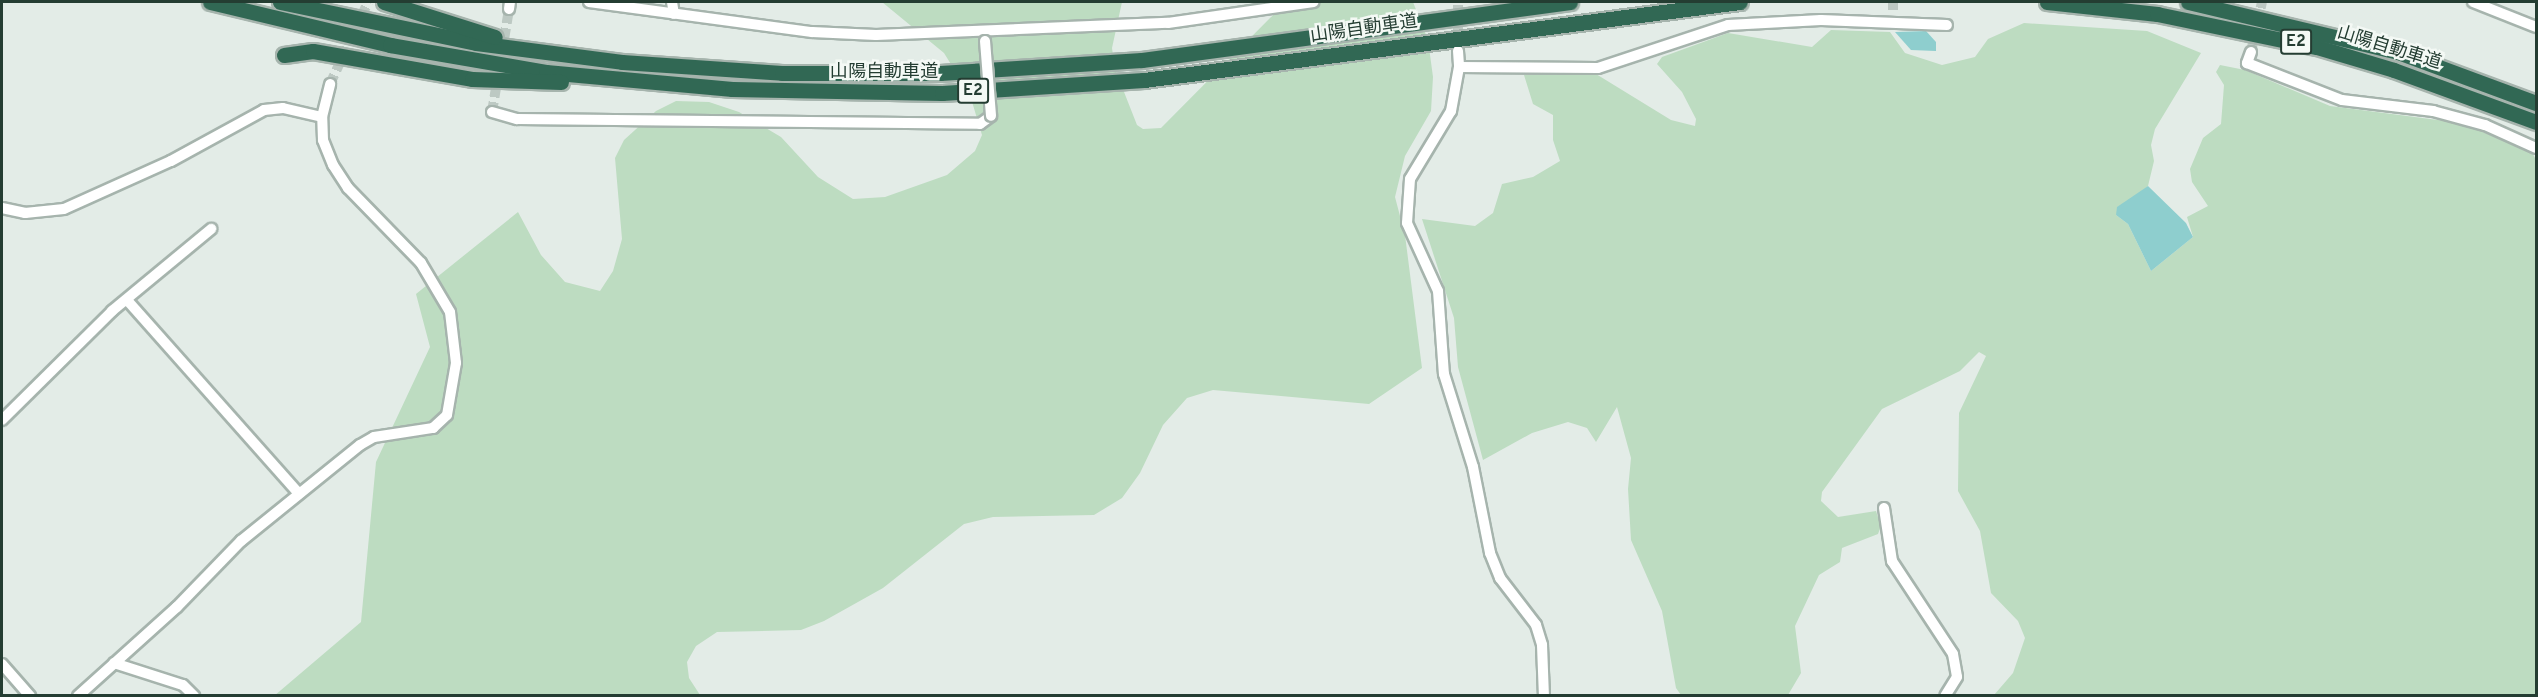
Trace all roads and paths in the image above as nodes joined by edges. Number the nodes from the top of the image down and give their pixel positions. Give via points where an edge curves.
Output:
1 (210, 2) edge
2 (280, 2) edge
3 (384, 2) edge
4 (589, 2) edge
5 (672, 2) edge
6 (1313, 2) edge
7 (1570, 2) edge
8 (1740, 2) edge
9 (2047, 2) edge
10 (2188, 2) edge
11 (2472, 2) edge
12 (674, 14) junction
13 (1947, 25) dead end
14 (2536, 27) edge
15 (985, 37) junction
16 (1458, 51) tunnel mouth
17 (2250, 52) dead end
18 (284, 55) dead end
19 (622, 62) junction
20 (1459, 67) junction
21 (330, 84) tunnel mouth
22 (732, 89) junction
23 (2536, 103) edge
24 (492, 112) dead end
25 (322, 117) junction
26 (2536, 122) edge
27 (2536, 148) edge
28 (2, 208) edge
29 (211, 229) dead end
30 (127, 300) junction
31 (2, 420) edge
32 (299, 494) junction
33 (1884, 508) dead end
34 (114, 663) junction
35 (2, 664) edge
36 (30, 696) edge
37 (78, 696) edge
38 (194, 696) edge
39 (1544, 696) edge
40 (1945, 696) edge

1 - 22 highway, 山陽自動車道 / E2 via 312,28 474,61
2 - 19 highway, 山陽自動車道 / E2 via 476,43
3 - 19 highway via 488,36
4 - 12 street
5 - 12 street
6 - 15 street via 1168,23
7 - 19 highway, 山陽自動車道 / E2 via 1142,60 1042,68 940,73 782,73
8 - 22 highway, 山陽自動車道 / E2 via 1144,80 942,93
9 - 26 highway, 山陽自動車道 / E2 via 2157,14 2317,47 2394,69
10 - 23 highway, 山陽自動車道 / E2 via 2398,52
11 - 14 street
12 - 15 street via 812,32
13 - 20 street via 1893,16 1728,25 1598,68
15 - 24 street, bridge via 991,116 980,124 517,119
16 - 20 street
17 - 27 street via 2247,63 2342,100 2433,111 2485,125
18 - 22 highway via 313,51 472,79
20 - 39 street via 1451,111 1410,178 1407,223 1438,291 1444,374 1473,467 1490,553 1500,578 1536,625 1542,645
21 - 25 street
25 - 28 street via 283,108 264,110 171,162 64,209 25,213
25 - 32 street via 324,140 348,188 421,263 438,288 450,312 456,363 447,415 433,428 374,437
29 - 30 street
30 - 31 street via 57,363
30 - 32 street
32 - 34 street via 241,541
33 - 40 street via 1892,561 1953,654 1957,677
34 - 37 street
34 - 38 street via 183,685
35 - 36 street

